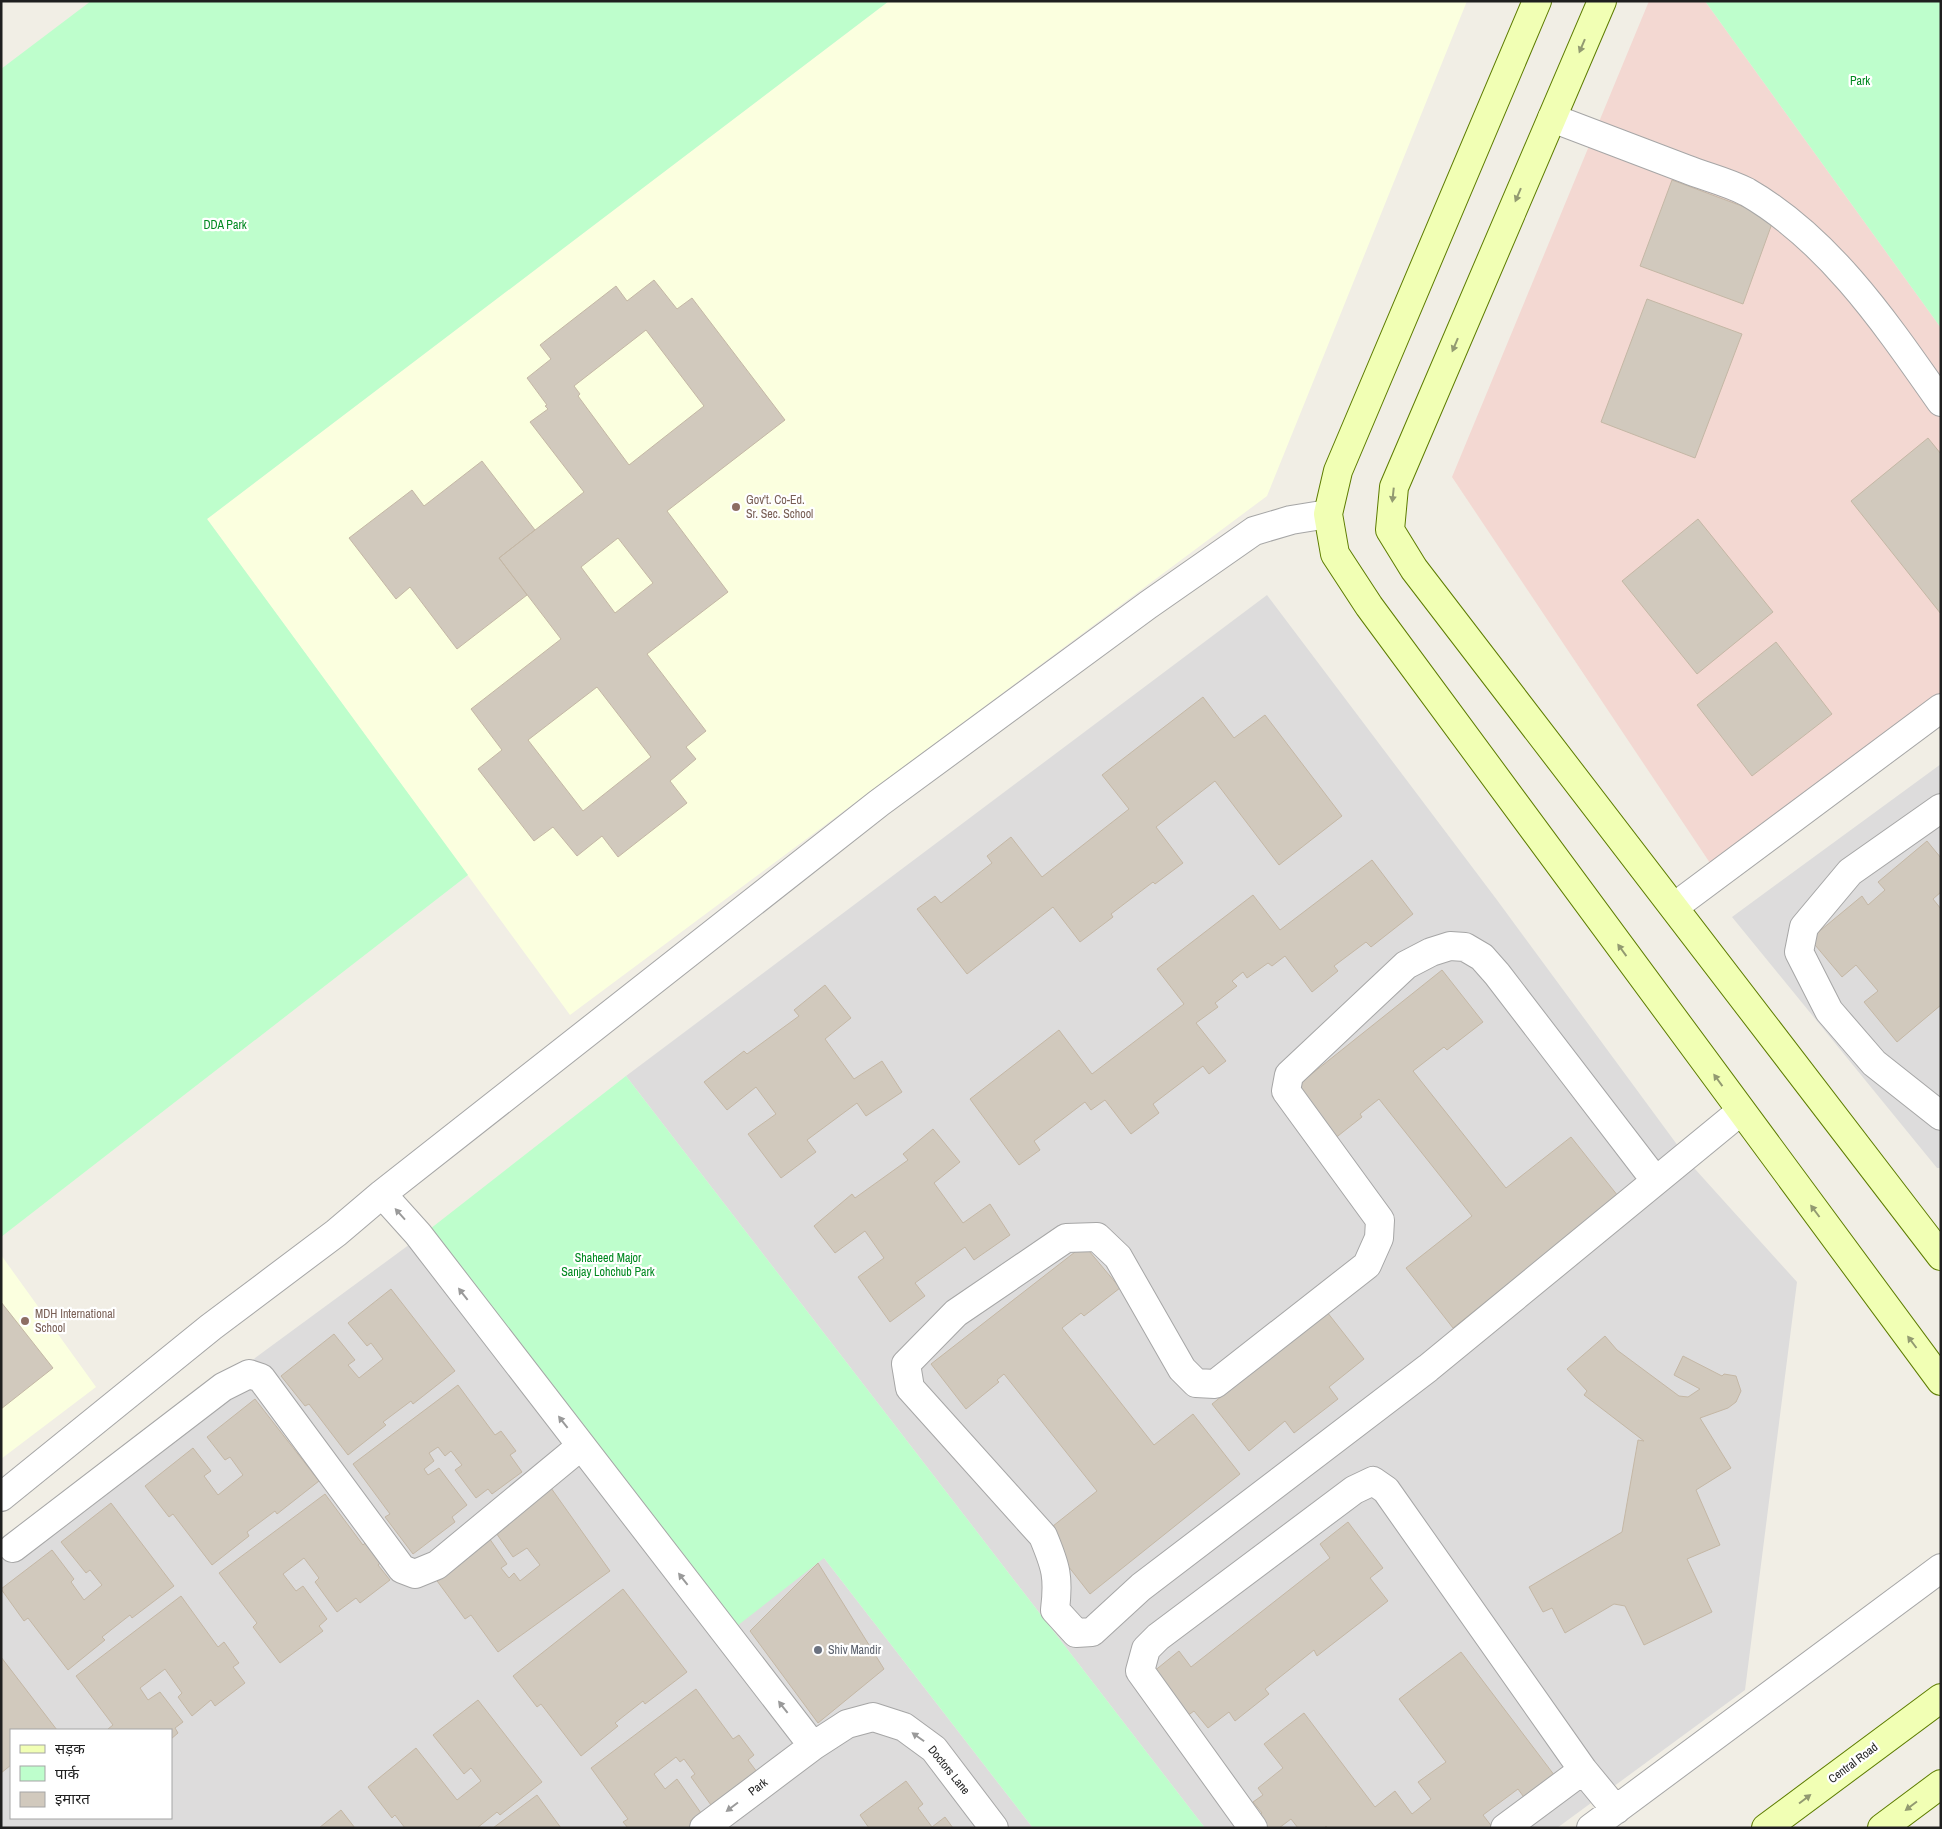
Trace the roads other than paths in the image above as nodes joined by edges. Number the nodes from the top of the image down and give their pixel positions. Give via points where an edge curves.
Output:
1 (1537, 1) edge
2 (1602, 1) edge
3 (1552, 118) junction
4 (1941, 402) edge
5 (1328, 514) junction
6 (1941, 708) edge
7 (1941, 808) edge
8 (1674, 907) junction
9 (1741, 1112) junction
10 (1941, 1116) edge
11 (1656, 1180) junction
12 (382, 1194) junction
13 (1941, 1256) edge
14 (1941, 1381) edge
15 (581, 1446) junction
16 (1, 1497) edge
17 (13, 1548) dead end
18 (1941, 1568) edge
19 (1941, 1698) edge
20 (813, 1746) junction
21 (1583, 1770) junction
22 (1941, 1784) edge
23 (1616, 1810) junction
24 (704, 1828) edge
25 (994, 1828) edge
26 (1252, 1828) edge
27 (1505, 1828) edge
28 (1591, 1828) edge
29 (1766, 1828) edge
30 (1882, 1828) edge

1 - 5 street via 1338,471
2 -> 3 street
3 - 4 street via 1745,192 1785,218 1816,245 1852,284
3 -> 8 street via 1394,487 1390,530 1414,569
9 -> 5 street via 1369,606 1335,554
5 - 12 street via 1254,531 1148,605 879,803
6 - 8 street
7 - 10 street via 1850,872 1804,927 1799,952 1829,1011 1874,1063
8 - 13 street
9 - 11 street
14 -> 9 street
11 - 11 street via 1428,1368 1141,1588 1092,1632 1076,1633 1055,1610 1058,1587 1055,1563 1043,1536 910,1388 906,1364 956,1313 1066,1238 1097,1237 1118,1258 1182,1369 1196,1383 1215,1384 1367,1265 1379,1238 1380,1220 1286,1091 1289,1075 1406,965 1450,946 1465,948 1482,957 1497,974
15 -> 12 street via 418,1234
12 - 16 street
15 - 17 street via 437,1565 415,1574 402,1569 261,1378 249,1374 223,1386
20 -> 15 street
18 - 23 street
29 -> 19 street, Central Road
20 -> 24 street, Park
25 -> 20 street, Doctors Lane via 934,1749 904,1727 873,1717 847,1724
21 - 23 street
21 - 26 street via 1386,1490 1373,1481 1354,1490 1146,1649 1140,1671
21 - 27 street
22 -> 30 street
23 - 28 street

